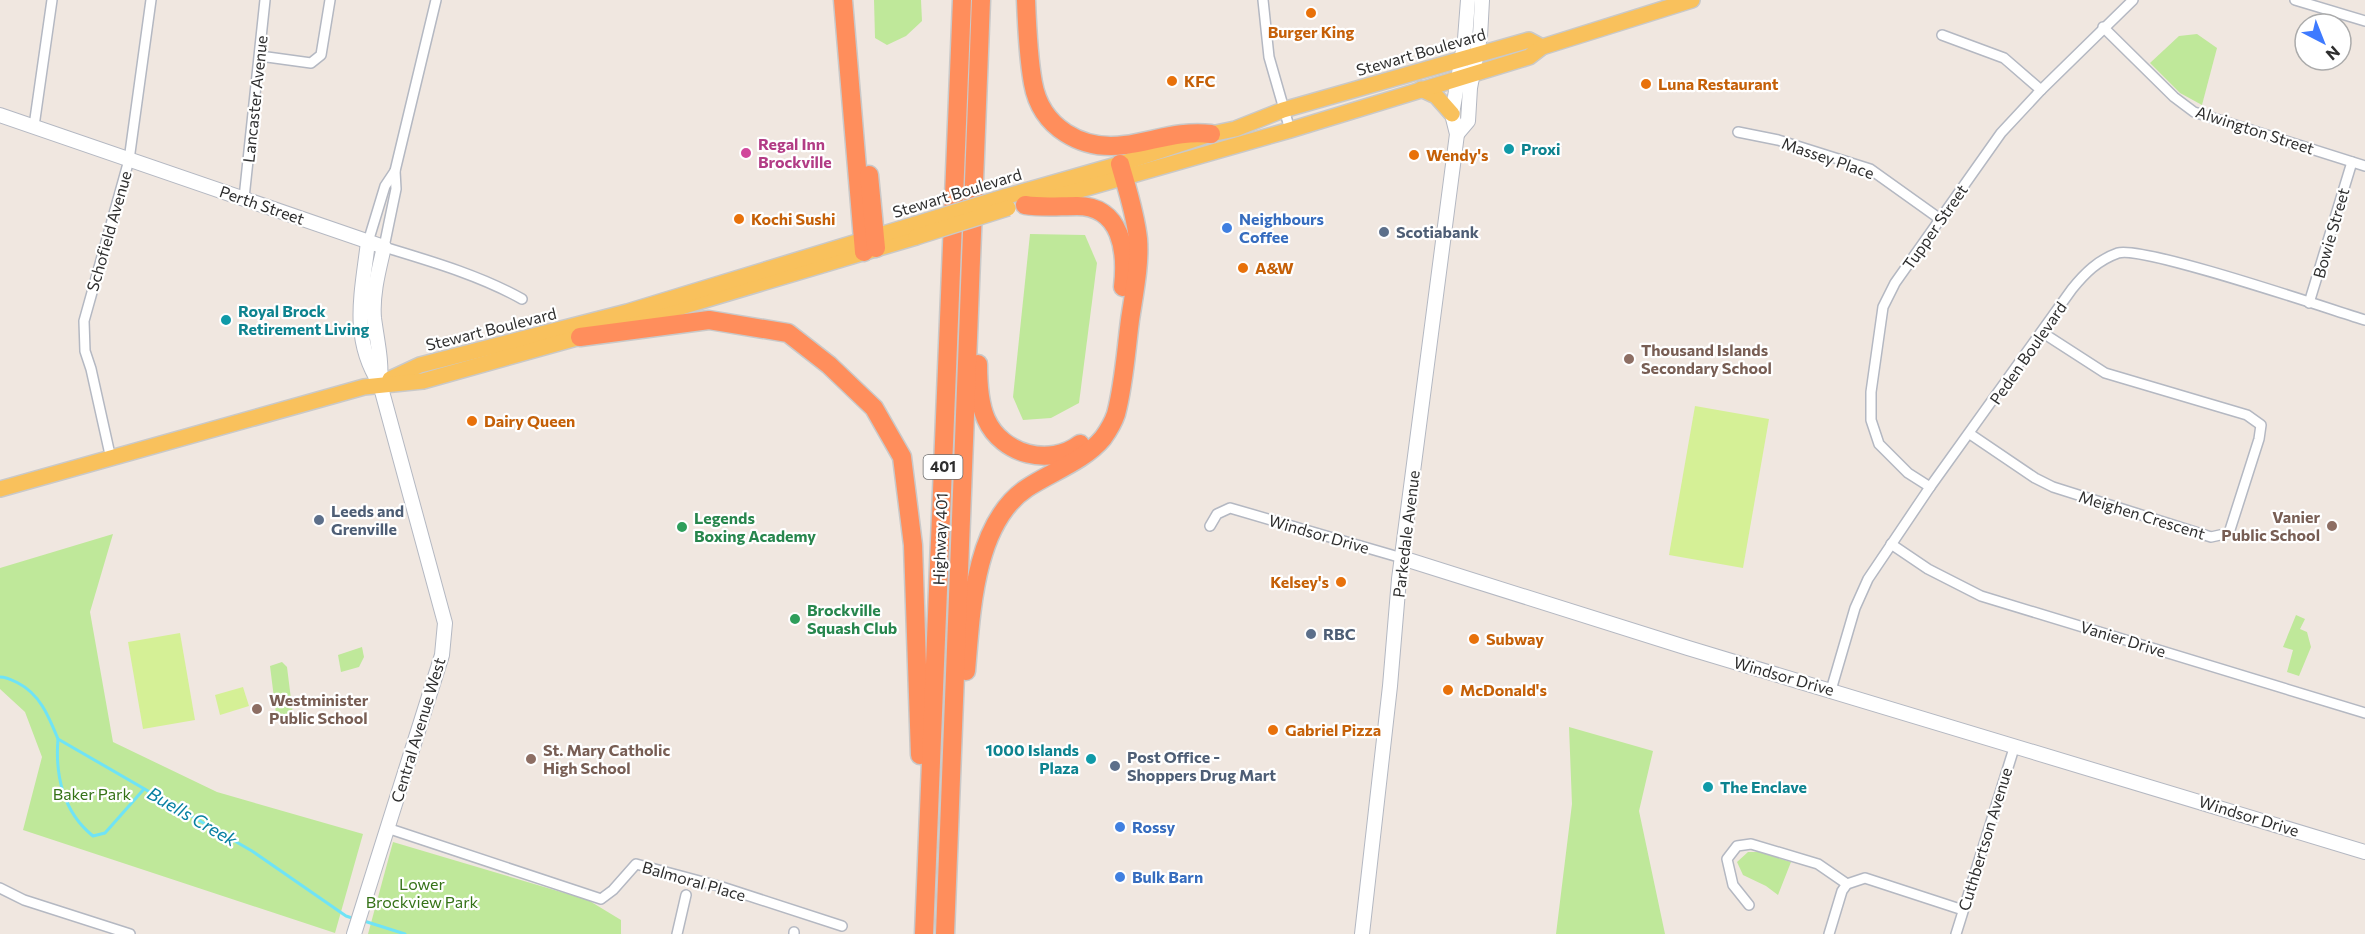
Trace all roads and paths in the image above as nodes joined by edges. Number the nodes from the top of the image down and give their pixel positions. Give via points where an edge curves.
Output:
1 (52, 0) edge
2 (151, 0) edge
3 (265, 0) edge
4 (330, 0) edge
5 (436, 0) edge
6 (843, 0) edge
7 (853, 0) edge
8 (949, 0) edge
9 (962, 0) edge
10 (981, 0) edge
11 (1026, 0) edge
12 (1263, 0) edge
13 (1468, 0) edge
14 (1482, 0) edge
15 (1692, 0) edge
16 (2133, 0) edge
17 (2295, 0) edge
18 (2365, 21) edge
19 (2103, 27) junction
20 (1942, 36) dead end
21 (1542, 47) junction
22 (1478, 55) junction
23 (260, 56) junction
24 (1461, 58) junction
25 (1474, 73) junction
26 (1457, 78) junction
27 (958, 88) junction
28 (1421, 89) junction
29 (2040, 90) junction
30 (1283, 110) junction
31 (1452, 114) junction
32 (0, 115) edge
33 (34, 126) junction
34 (1290, 130) junction
35 (1738, 132) dead end
36 (1211, 134) junction
37 (1458, 134) junction
38 (129, 160) junction
39 (2352, 162) junction
40 (2365, 166) edge
41 (1122, 170) junction
42 (395, 171) junction
43 (244, 198) junction
44 (974, 200) junction
45 (1012, 203) junction
46 (1940, 219) junction
47 (368, 242) junction
48 (869, 244) junction
49 (384, 246) junction
50 (522, 299) dead end
51 (2309, 303) junction
52 (2365, 320) edge
53 (2043, 333) junction
54 (580, 337) junction
55 (380, 384) junction
56 (1970, 434) junction
57 (111, 459) junction
58 (1930, 487) junction
59 (0, 489) edge
60 (1210, 526) dead end
61 (1891, 544) junction
62 (1402, 558) junction
63 (1831, 690) junction
64 (2365, 713) edge
65 (2015, 745) junction
66 (950, 789) junction
67 (387, 828) junction
68 (2365, 852) edge
69 (926, 875) junction
70 (1847, 884) junction
71 (0, 888) edge
72 (686, 895) dead end
73 (1749, 905) dead end
74 (1963, 910) junction
75 (842, 926) dead end
76 (355, 933) edge
77 (130, 934) edge
78 (677, 934) edge
79 (924, 934) edge
80 (945, 934) edge
81 (1362, 934) edge
82 (1829, 934) edge
83 (1956, 934) edge

1 - 33 street
2 - 38 street, Schofield Avenue
3 - 23 street, Lancaster Avenue
4 - 23 street via 321,55 311,63
5 - 42 street, Central Avenue West
6 - 48 highway
7 - 48 highway
8 - 27 highway via 951,67
9 - 27 highway, Highway 401 / 401
10 - 44 highway, Highway 401 / 401
11 - 36 highway via 1033,84 1044,110 1070,138 1109,147 1191,132
12 - 30 street via 1269,57
13 - 24 street, Parkedale Avenue
14 - 22 street, Parkedale Avenue
15 - 21 main road, Stewart Boulevard
16 - 19 street, Tupper Street
17 - 18 street
19 - 29 street, Tupper Street
19 - 39 street, Alwington Street via 2194,112
20 - 29 street via 2004,58
21 - 22 main road, Stewart Boulevard via 1529,40
21 - 25 main road, Stewart Boulevard via 1529,57
22 - 24 main road, Stewart Boulevard
22 - 25 street, Parkedale Avenue
23 - 43 street, Lancaster Avenue
24 - 26 street, Parkedale Avenue
24 - 30 main road, Stewart Boulevard
25 - 26 main road, Stewart Boulevard
25 - 37 street, Parkedale Avenue via 1467,121
26 - 28 main road, Stewart Boulevard
26 - 31 street, Parkedale Avenue
27 - 69 highway, Highway 401 / 401
28 - 31 main road via 1436,96
28 - 34 main road, Stewart Boulevard
29 - 46 street, Tupper Street via 2001,133
30 - 34 street
30 - 36 main road, Stewart Boulevard
31 - 37 street, Parkedale Avenue
32 - 33 street, Perth Street
33 - 38 street, Perth Street
34 - 41 main road, Stewart Boulevard
35 - 46 street, Massey Place via 1778,140 1870,169
36 - 41 main road, Stewart Boulevard
37 - 62 street, Parkedale Avenue
38 - 43 street, Perth Street
38 - 57 street, Schofield Avenue via 84,321 85,351
39 - 40 street, Alwington Street
39 - 51 street, Bowie Street
41 - 45 main road, Stewart Boulevard
41 - 45 main road, Stewart Boulevard
41 - 66 highway via 1130,190 1139,254 1115,417 1090,450 1026,489 1008,505 985,544 970,638 959,754
42 - 47 street, Central Avenue West via 385,186
42 - 49 street, Central Avenue West via 396,189
43 - 47 street, Perth Street
44 - 45 highway via 979,241 978,381 986,419 1017,451 1045,458 1070,452 1086,440 1106,412 1125,270 1124,249 1113,224 1094,208 1042,208
44 - 66 highway, Highway 401 / 401
45 - 48 main road, Stewart Boulevard, bridge
46 - 58 street, Tupper Street via 1883,307 1871,392 1871,420 1879,444 1908,473
47 - 49 street, Perth Street
47 - 55 street, Central Avenue West via 360,329 369,368
48 - 54 main road, Stewart Boulevard
48 - 55 main road, Stewart Boulevard via 420,365
49 - 50 street, Perth Street via 470,275
49 - 55 street, Central Avenue West via 374,316 382,364
51 - 52 street, Peden Boulevard
51 - 53 street, Peden Boulevard via 2160,258 2120,252 2089,268
53 - 56 street, Peden Boulevard
53 - 56 street, Meighen Crescent via 2105,373 2247,415 2260,425 2229,533 2211,537 2053,487
54 - 55 main road, Stewart Boulevard via 423,381
54 - 69 highway via 709,320 788,333 829,364 874,408 902,457 913,545 920,855
55 - 57 main road, Stewart Boulevard
55 - 67 street, Central Avenue West via 445,623 441,655
56 - 58 street, Peden Boulevard
57 - 59 main road, Stewart Boulevard
58 - 61 street, Peden Boulevard
60 - 62 street, Windsor Drive via 1217,514 1230,508
61 - 63 street, Peden Boulevard via 1855,608
61 - 64 street, Vanier Drive via 1981,596
62 - 63 street, Windsor Drive
62 - 81 street, Parkedale Avenue
63 - 65 street, Windsor Drive
65 - 68 street, Windsor Drive
65 - 74 street, Cuthbertson Avenue
66 - 80 highway, Highway 401 / 401
67 - 75 street, Balmoral Place via 601,899 636,864
67 - 76 street, Central Avenue West
69 - 79 highway, Highway 401 / 401
70 - 73 street via 1818,864 1751,844 1737,846 1727,859 1733,885
70 - 74 street via 1865,878
70 - 82 street
71 - 77 street via 24,900
72 - 78 street
74 - 83 street, Cuthbertson Avenue

